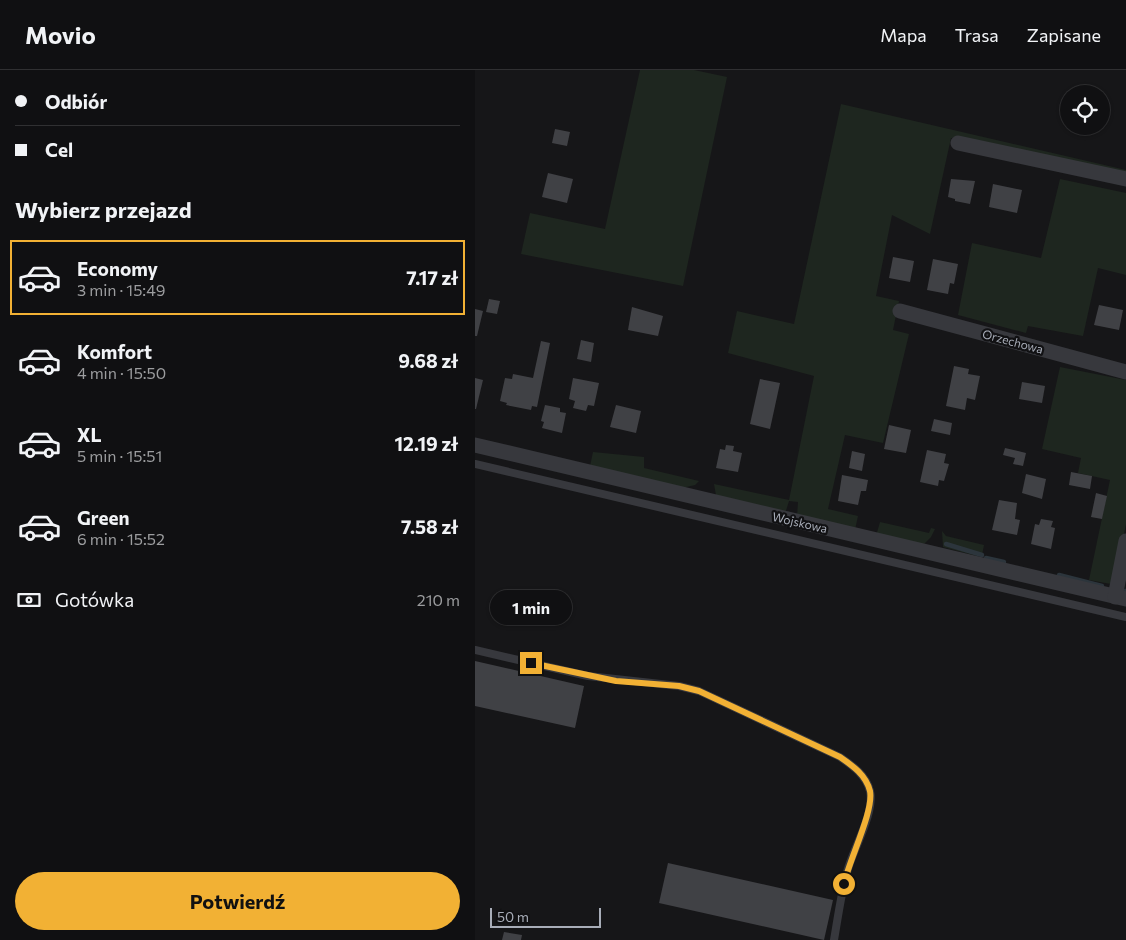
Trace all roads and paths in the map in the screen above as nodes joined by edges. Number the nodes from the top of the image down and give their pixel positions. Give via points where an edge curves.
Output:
1 (958, 143) dead end
2 (1126, 179) edge
3 (900, 311) dead end
4 (1126, 372) edge
5 (475, 445) edge
6 (475, 464) edge
7 (1126, 541) edge
8 (1120, 598) edge
9 (1126, 617) edge
10 (475, 650) edge
11 (834, 940) edge

1 - 2 street
3 - 4 street, Orzechowa
5 - 8 street, Wojskowa
6 - 9 lane
7 - 8 street
10 - 11 lane via 588,676 699,691 840,757 855,768 868,786 870,800 847,873

